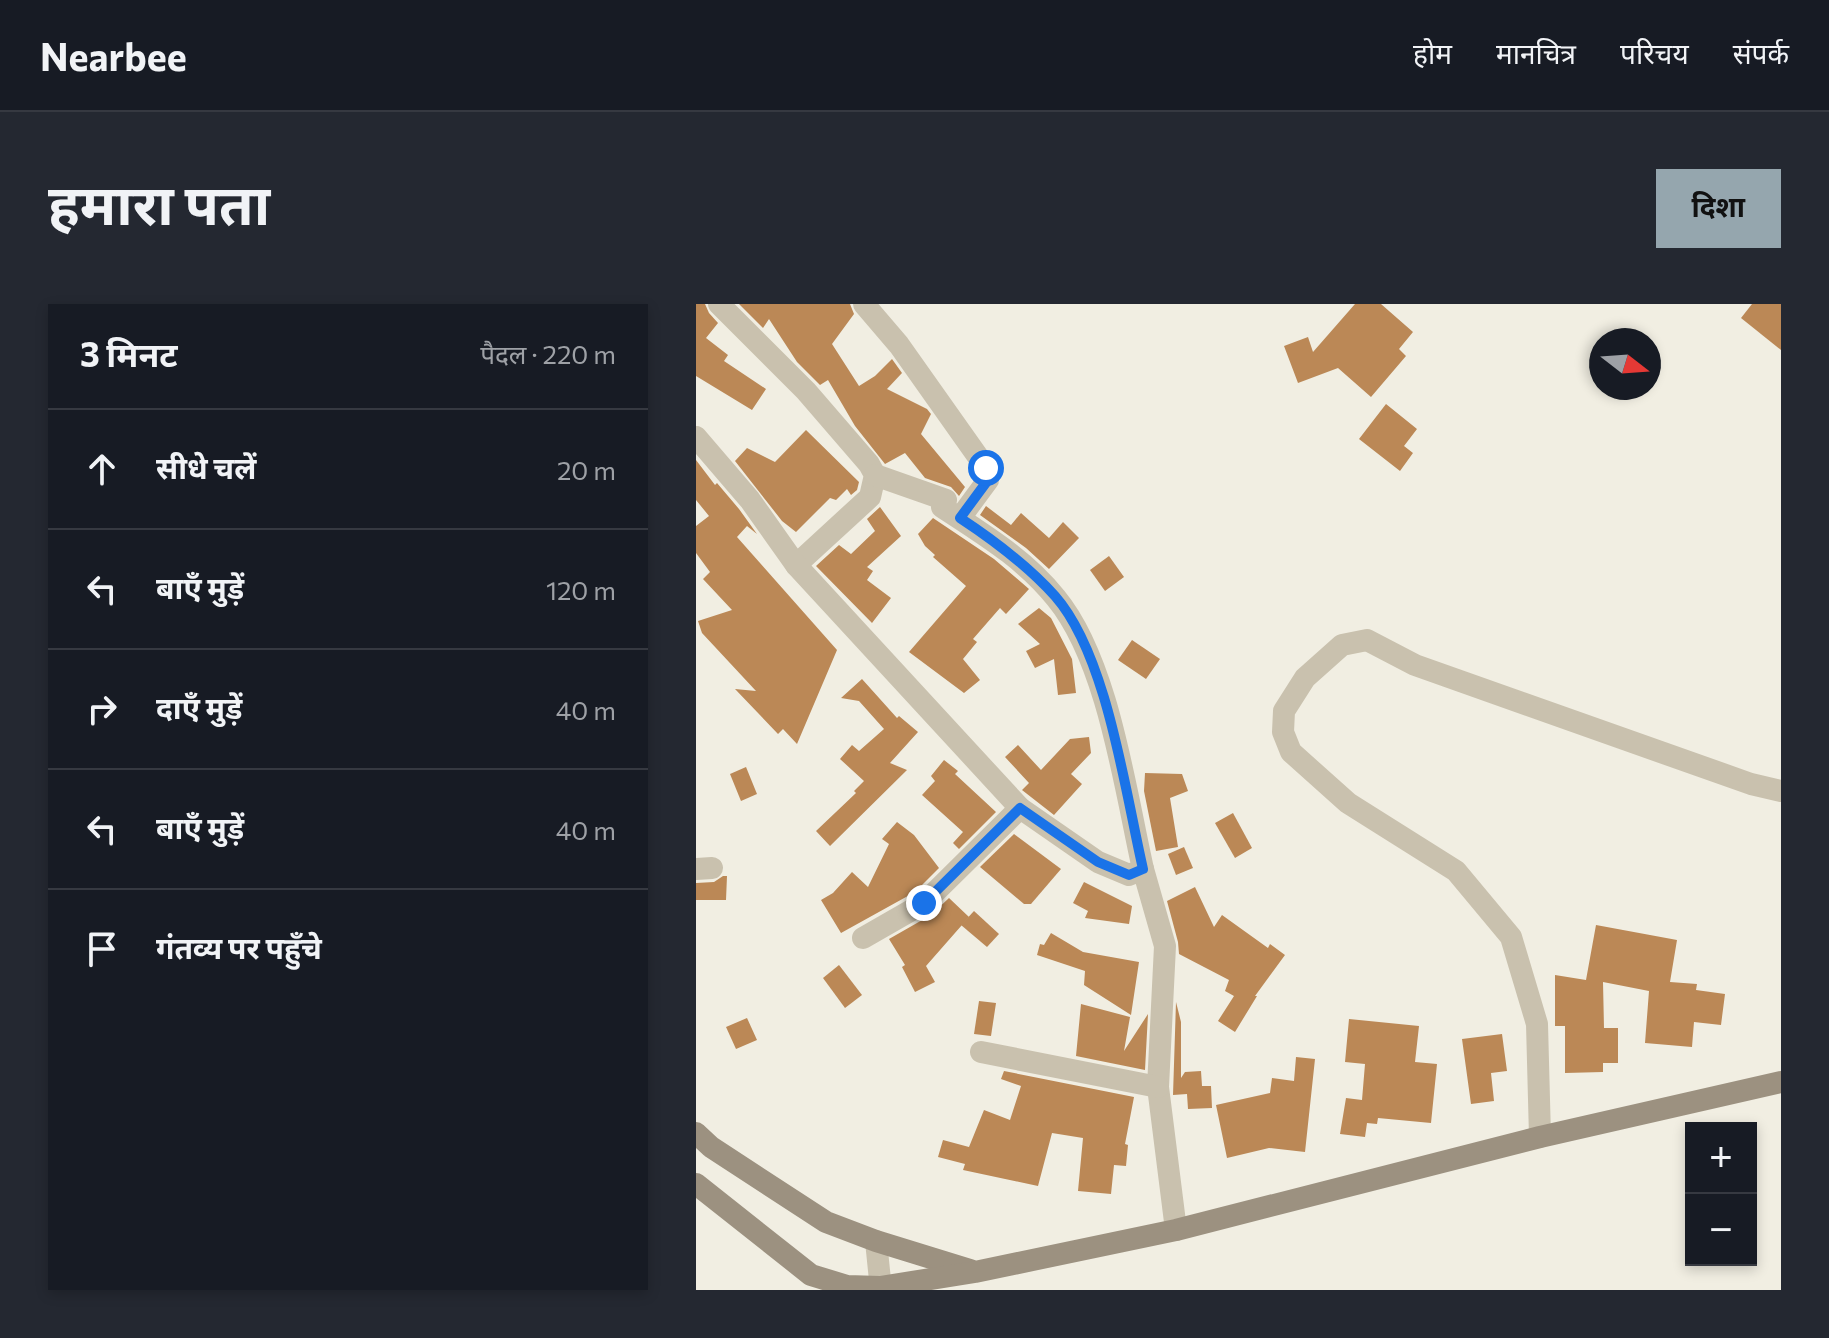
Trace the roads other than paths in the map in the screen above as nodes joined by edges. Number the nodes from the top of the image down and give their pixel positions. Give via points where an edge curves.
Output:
1 (719, 304) edge
2 (864, 304) edge
3 (696, 437) edge
4 (875, 475) junction
5 (949, 508) junction
6 (796, 565) junction
7 (1781, 791) edge
8 (1020, 808) junction
9 (1143, 869) junction
10 (863, 938) dead end
11 (981, 1052) dead end
12 (1781, 1082) edge
13 (1158, 1087) junction
14 (696, 1133) edge
15 (1540, 1137) junction
16 (696, 1184) edge
17 (1176, 1230) junction
18 (876, 1241) junction
19 (975, 1272) junction
20 (815, 1283) edge
21 (880, 1288) edge

1 - 4 street via 806,391
2 - 5 street via 986,468 988,480
3 - 6 street
4 - 5 street
4 - 6 street via 870,497
5 - 9 street via 1005,547 1056,597 1079,632 1099,679
6 - 8 street
7 - 15 street via 1415,665 1367,640 1342,645 1305,678 1284,711 1283,732 1291,752 1348,803 1456,871 1511,937 1537,1024
8 - 9 street via 1098,862 1129,875
8 - 10 street via 924,903
9 - 13 street via 1165,946
11 - 13 street
12 - 15 main road
13 - 17 street
14 - 18 main road via 826,1222
15 - 17 main road
16 - 20 main road
17 - 19 main road
18 - 19 main road
18 - 21 street
19 - 21 main road
20 - 21 main road

